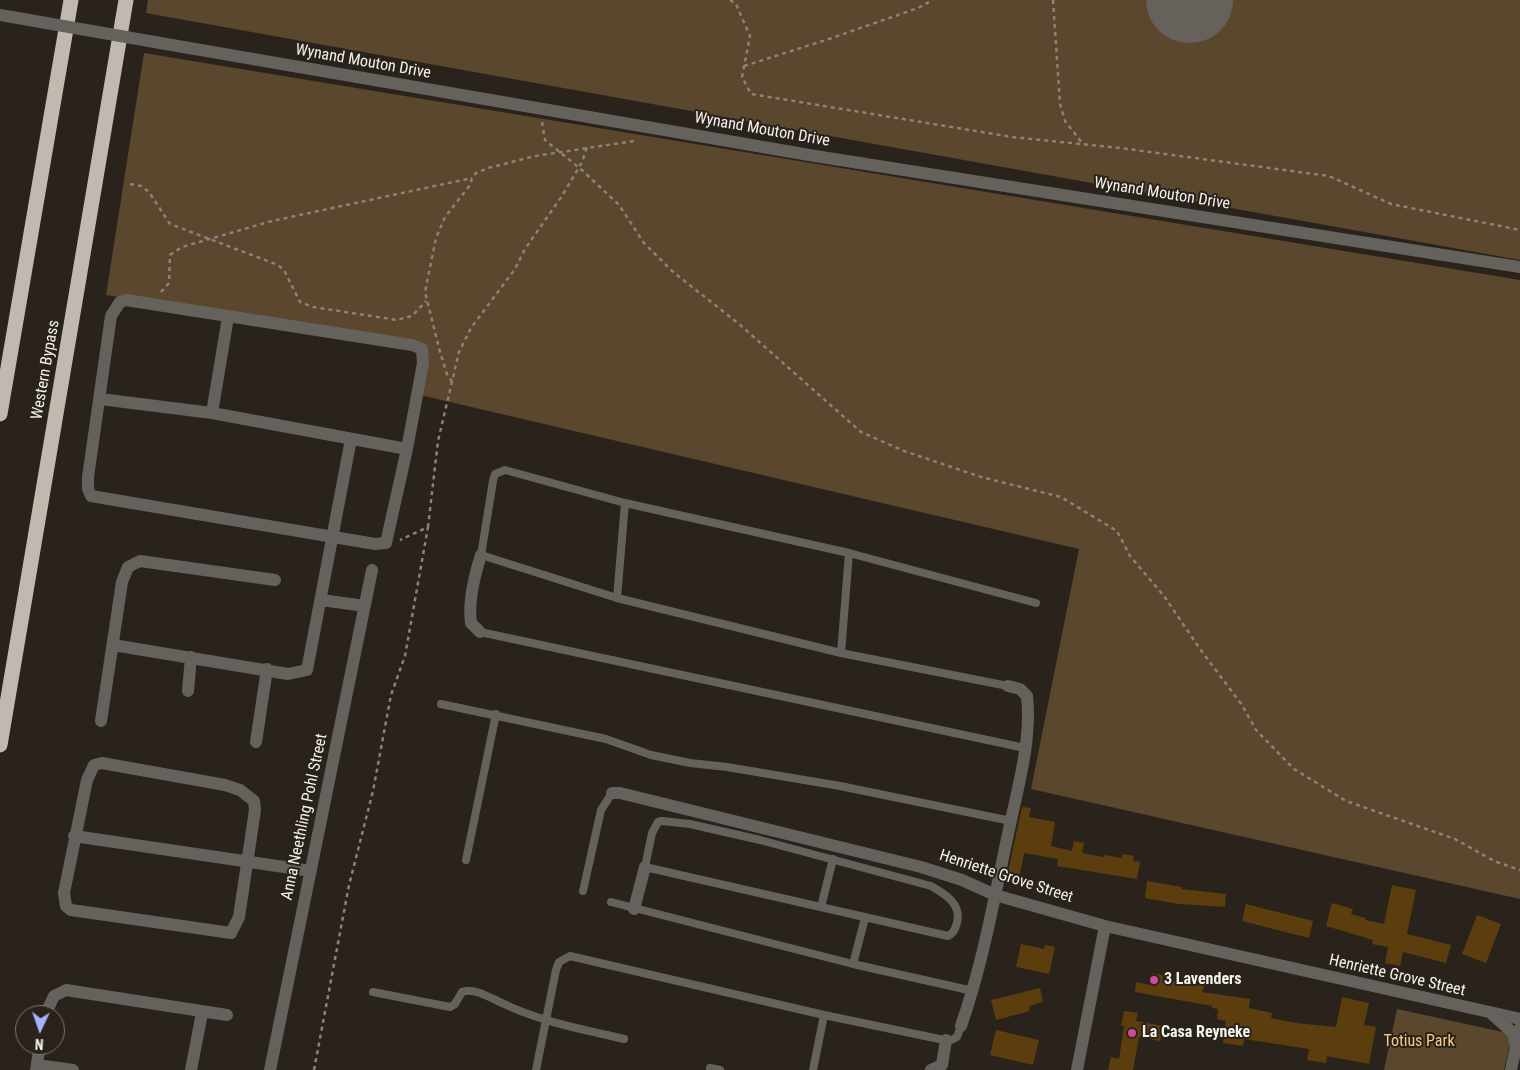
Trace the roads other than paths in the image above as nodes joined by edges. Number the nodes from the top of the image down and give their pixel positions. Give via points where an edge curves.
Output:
1 (71, 0) edge
2 (126, 0) edge
3 (0, 15) edge
4 (1520, 267) edge
5 (228, 317) junction
6 (100, 399) junction
7 (212, 413) junction
8 (0, 414) edge
9 (351, 440) junction
10 (407, 448) junction
11 (625, 503) junction
12 (332, 536) junction
13 (849, 553) junction
14 (481, 555) junction
15 (372, 570) dead end
16 (275, 580) dead end
17 (616, 598) junction
18 (321, 600) junction
19 (1036, 603) dead end
20 (365, 606) junction
21 (480, 632) joint
22 (113, 645) junction
23 (841, 653) junction
24 (191, 657) junction
25 (267, 669) junction
26 (1008, 686) joint
27 (188, 691) dead end
28 (441, 704) dead end
29 (496, 714) junction
30 (101, 721) dead end
31 (256, 742) dead end
32 (0, 745) edge
33 (1025, 748) junction
34 (612, 793) joint
35 (1010, 821) junction
36 (74, 836) junction
37 (833, 859) junction
38 (466, 860) dead end
39 (247, 863) junction
40 (645, 867) junction
41 (310, 870) junction
42 (583, 891) dead end
43 (995, 895) junction
44 (611, 902) dead end
45 (821, 908) junction
46 (634, 909) junction
47 (865, 918) junction
48 (1105, 926) junction
49 (853, 964) junction
50 (973, 991) junction
51 (373, 992) dead end
52 (50, 1005) edge
53 (202, 1012) junction
54 (1492, 1014) junction
55 (227, 1015) dead end
56 (824, 1015) junction
57 (1520, 1019) edge
58 (545, 1021) junction
59 (962, 1026) joint
60 (1520, 1028) edge
61 (624, 1039) dead end
62 (946, 1040) junction
63 (1516, 1047) junction
64 (37, 1067) edge
65 (710, 1068) dead end
66 (72, 1070) edge
67 (191, 1070) edge
68 (270, 1070) edge
69 (536, 1070) edge
70 (720, 1070) edge
71 (813, 1070) edge
72 (931, 1070) edge
73 (1077, 1070) edge
74 (1512, 1070) edge

1 - 8 highway
2 - 32 highway, Western Bypass
3 - 4 street, Wynand Mouton Drive, bridge via 814,156
5 - 6 street via 133,300 120,302 111,316
5 - 7 street
5 - 10 street via 422,349 423,362
6 - 7 street
6 - 12 street via 88,477 91,496
7 - 9 street
9 - 10 street
9 - 12 street
10 - 12 street via 386,543
11 - 13 lane
11 - 14 lane via 500,471 493,481
11 - 17 lane
12 - 18 street
13 - 19 lane
13 - 23 lane
14 - 17 lane
14 - 21 street via 470,616 471,624
15 - 20 street, Anna Neethling Pohl Street
16 - 22 street via 140,561 133,563 123,577
17 - 23 lane
18 - 20 street
18 - 25 street via 306,670 288,674
20 - 41 street, Anna Neethling Pohl Street
21 - 33 lane
22 - 24 street
22 - 30 street
23 - 26 lane
24 - 25 street
24 - 27 street
25 - 31 street
26 - 33 street via 1020,689 1027,696
28 - 29 lane
29 - 35 lane via 606,739 682,762 840,786
29 - 38 lane
33 - 35 street
34 - 42 lane, Henriette Grove Street via 601,810
34 - 43 street, Henriette Grove Street via 921,866
35 - 43 street
36 - 39 street
36 - 39 street via 90,772 94,765 102,763 225,785 249,795 254,801 254,810
36 - 39 street via 64,893 66,906 71,910 231,933 239,917
37 - 40 lane via 690,824 662,821 652,833
37 - 45 lane
37 - 47 lane via 931,886 950,898 958,913 956,928 948,936
39 - 41 street
40 - 45 lane
40 - 46 street
41 - 68 street, Anna Neethling Pohl Street
43 - 48 street, Henriette Grove Street
43 - 50 street
44 - 46 lane
45 - 47 lane
46 - 49 lane
47 - 49 lane
48 - 54 street, Henriette Grove Street
48 - 73 street
49 - 50 lane
50 - 59 street
51 - 58 lane via 450,1007 466,990
52 - 53 street via 54,996 66,990
53 - 55 street
53 - 67 street
54 - 57 street, Henriette Grove Street
54 - 63 street via 1512,1033
56 - 58 lane via 570,956 559,962
56 - 62 lane
56 - 71 lane
58 - 61 lane
58 - 69 lane
59 - 62 lane via 957,1037
60 - 63 street
62 - 72 street via 942,1066
63 - 74 street
64 - 66 street
65 - 70 lane

